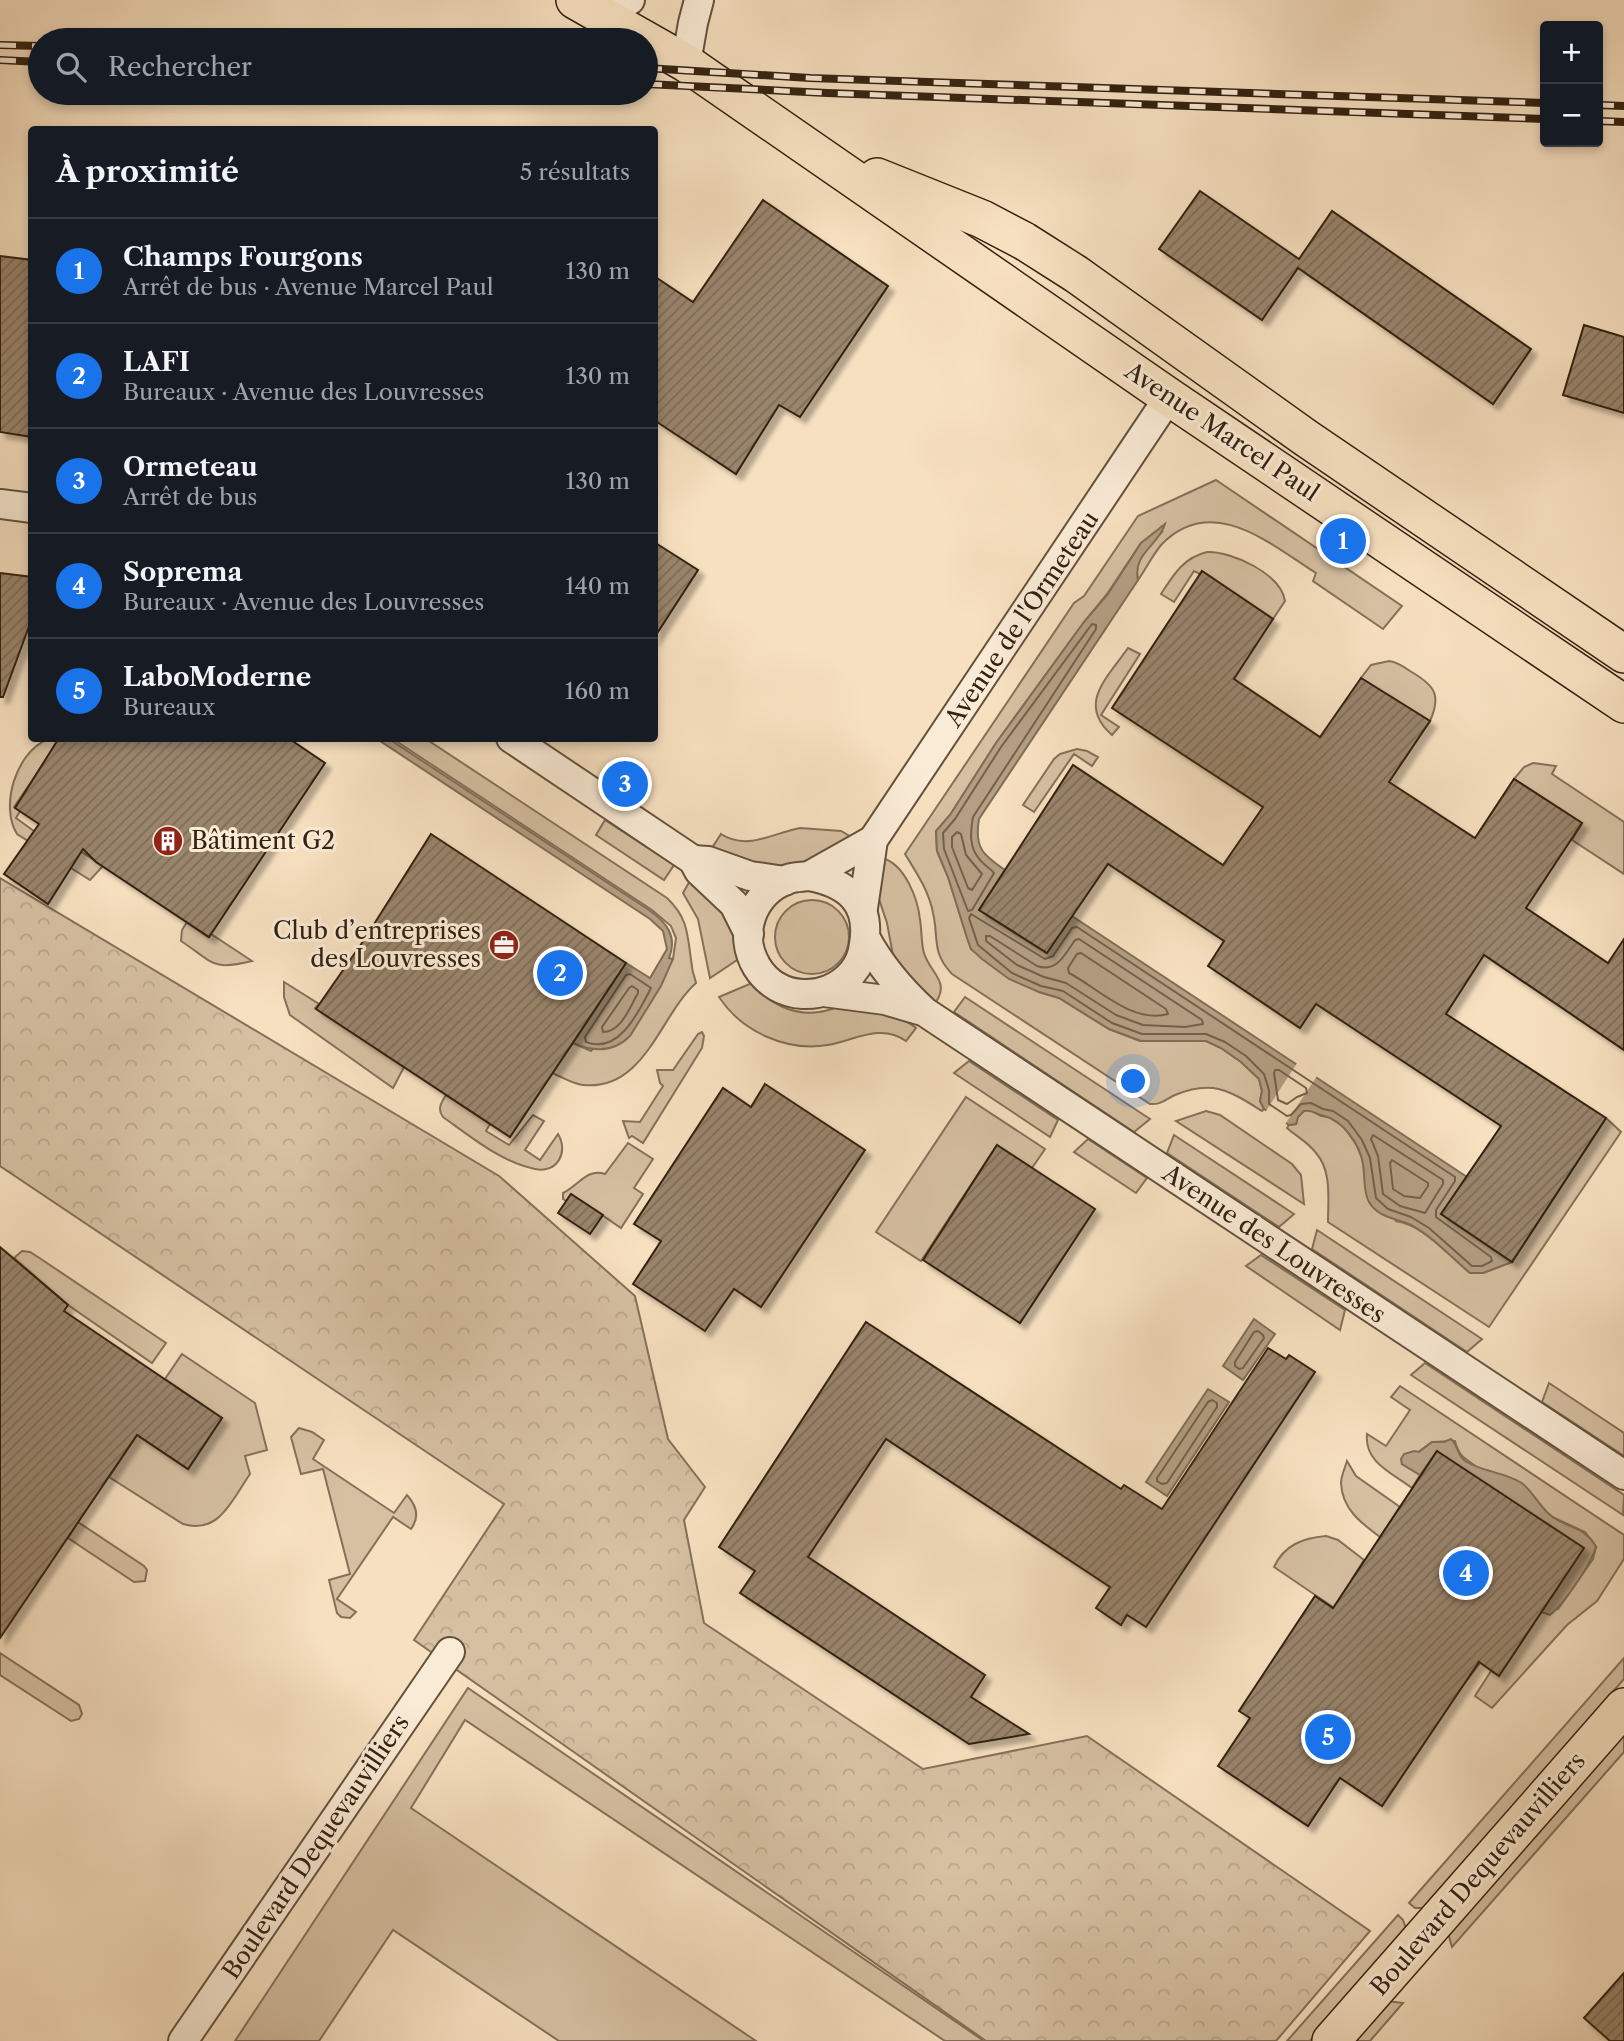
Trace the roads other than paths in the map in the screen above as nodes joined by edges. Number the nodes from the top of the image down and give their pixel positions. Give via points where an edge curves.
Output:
1 (575, 0) edge
2 (699, 0) edge
3 (618, 1) edge
4 (624, 28) edge
5 (648, 28) edge
6 (658, 37) edge
7 (658, 47) edge
8 (686, 63) junction
9 (824, 157) junction
10 (1194, 358) junction
11 (1169, 397) junction
12 (0, 504) edge
13 (28, 508) edge
14 (1624, 654) edge
15 (1624, 704) edge
16 (517, 742) edge
17 (873, 840) junction
18 (693, 860) junction
19 (797, 878) junction
20 (863, 908) junction
21 (749, 934) junction
22 (865, 937) junction
23 (824, 992) junction
24 (925, 1012) junction
25 (1624, 1475) edge
26 (450, 1652) dead end
27 (1624, 1707) edge
28 (183, 2041) edge
29 (1331, 2041) edge

1 - 4 main road, Avenue Marcel Paul
2 - 8 street
3 - 5 main road, Avenue Marcel Paul
6 - 8 main road, Avenue Marcel Paul
7 - 8 main road, Avenue Marcel Paul
8 - 9 main road, Avenue Marcel Paul
9 - 10 main road, Avenue Marcel Paul via 993,224 1076,274
9 - 11 main road, Avenue Marcel Paul
10 - 11 main road
10 - 14 main road, Avenue Marcel Paul
11 - 15 main road, Avenue Marcel Paul
11 - 17 street, Avenue de l'Ormeteau
12 - 13 street
16 - 18 street
17 - 19 street, Avenue de l'Ormeteau
17 - 20 street, Avenue de l'Ormeteau
18 - 19 street via 750,876
18 - 21 street via 734,904
19 - 20 street via 827,879
19 - 21 street via 770,889 757,901
20 - 22 street
21 - 23 street via 753,961 775,986 807,995
22 - 23 street via 854,971
22 - 24 street, Avenue des Louvresses via 899,988
23 - 24 street, Avenue des Louvresses via 885,1000
24 - 25 street, Avenue des Louvresses
26 - 28 street, Boulevard Dequevauvilliers
27 - 29 main road, Boulevard Dequevauvilliers

